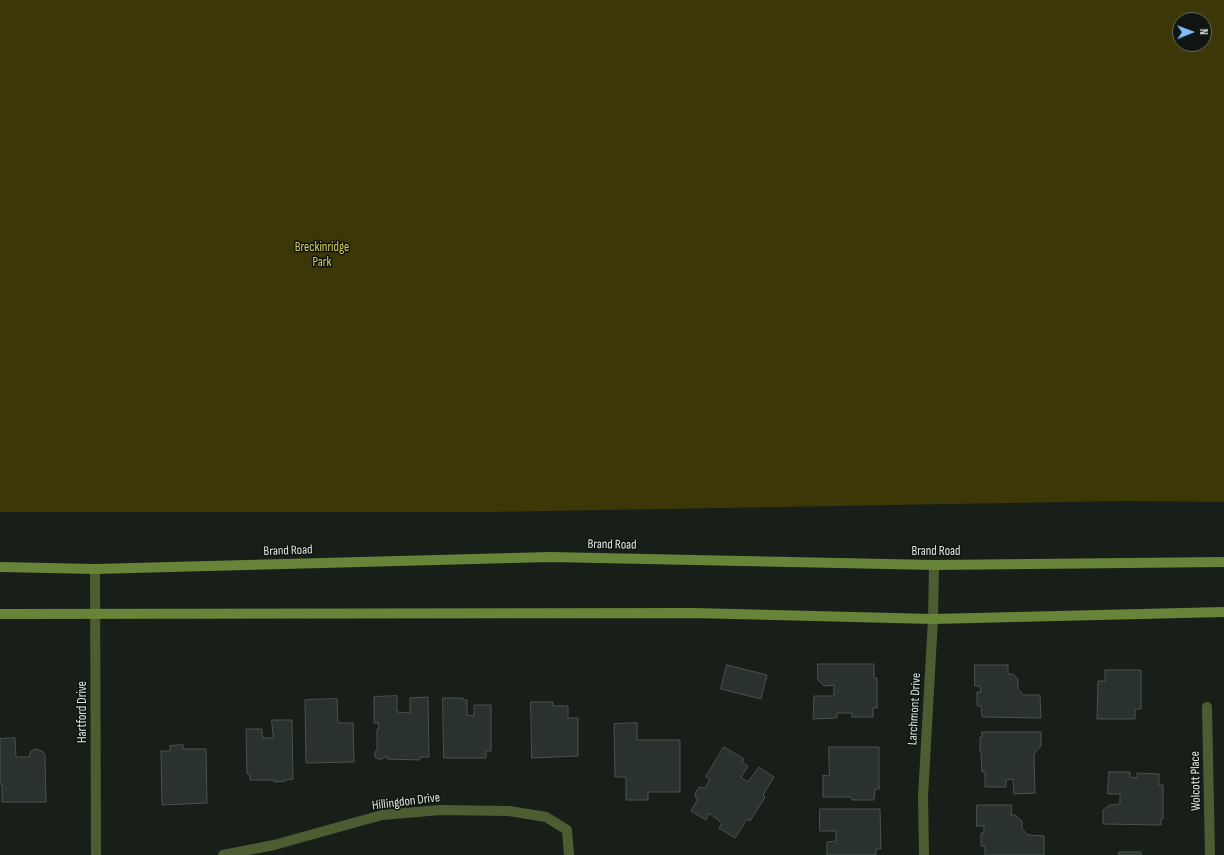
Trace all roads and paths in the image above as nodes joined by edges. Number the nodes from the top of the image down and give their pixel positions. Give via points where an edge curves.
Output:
1 (1224, 562) edge
2 (934, 565) junction
3 (0, 567) edge
4 (95, 569) junction
5 (1224, 612) edge
6 (0, 614) edge
7 (96, 615) junction
8 (933, 619) junction
9 (1207, 707) dead end
10 (275, 850) edge
11 (96, 855) edge
12 (223, 855) edge
13 (569, 855) edge
14 (924, 855) edge
15 (1210, 855) edge

1 - 2 main road, Brand Road
2 - 4 main road, Brand Road via 550,557
2 - 8 street, Larchmont Drive
3 - 4 main road, Brand Road
4 - 7 street, Hartford Drive
5 - 8 main road
6 - 7 main road
7 - 8 main road via 694,613
7 - 11 street, Hartford Drive
8 - 14 street, Larchmont Drive via 923,797
9 - 15 street, Wolcott Place
10 - 12 street, Hillingdon Drive
10 - 13 street, Hillingdon Drive via 382,815 440,810 502,810 546,817 567,830

